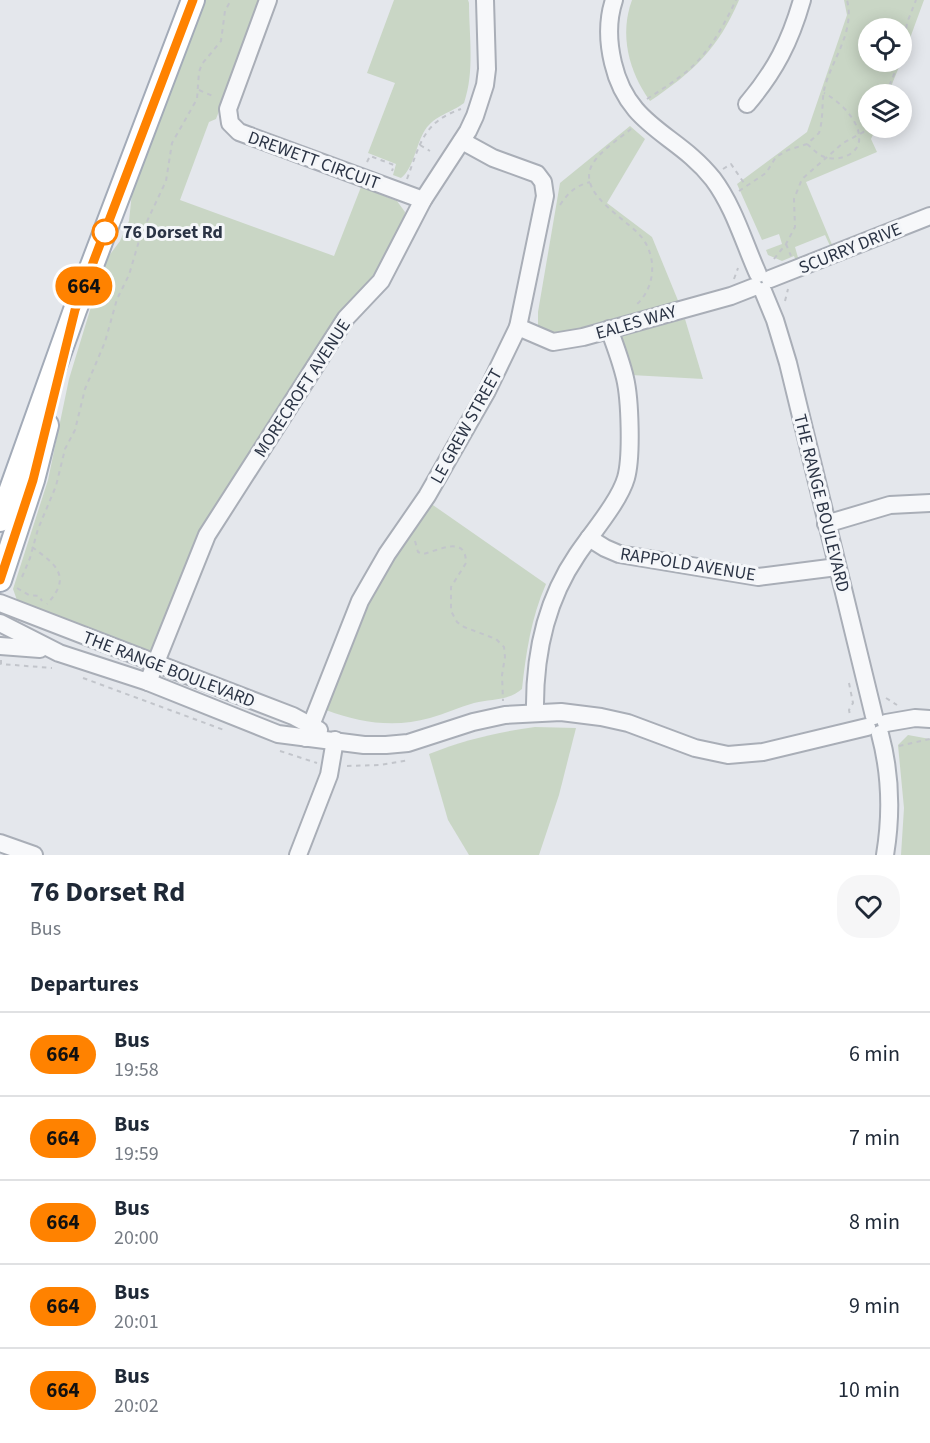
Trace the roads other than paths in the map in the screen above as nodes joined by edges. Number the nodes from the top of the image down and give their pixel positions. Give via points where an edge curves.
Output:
1 (193, 0) edge
2 (268, 0) edge
3 (485, 0) edge
4 (614, 0) edge
5 (802, 0) edge
6 (747, 104) dead end
7 (462, 141) junction
8 (423, 200) junction
9 (930, 216) edge
10 (761, 283) junction
11 (75, 310) junction
12 (518, 327) junction
13 (609, 329) junction
14 (930, 503) edge
15 (0, 520) edge
16 (825, 520) junction
17 (589, 538) junction
18 (836, 562) junction
19 (11, 579) edge
20 (5, 605) edge
21 (0, 622) edge
22 (0, 646) edge
23 (59, 653) junction
24 (155, 663) junction
25 (148, 682) junction
26 (535, 713) junction
27 (930, 719) edge
28 (877, 725) junction
29 (308, 732) junction
30 (335, 740) junction
31 (0, 843) edge
32 (34, 855) edge
33 (298, 855) edge
34 (885, 855) edge

1 - 11 main road
2 - 8 street, DREWETT CIRCUIT via 228,109 230,123 239,132
3 - 7 street, MORECROFT AVENUE via 485,85
4 - 10 street, THE RANGE BOULEVARD via 608,25 616,77 640,104 645,120 687,153 723,194
5 - 6 street via 774,69
7 - 8 street, MORECROFT AVENUE
7 - 12 street, LE GREW STREET via 493,158 537,174 543,182 545,196
8 - 24 street, MORECROFT AVENUE via 381,281 346,318 207,535
9 - 10 street, SCURRY DRIVE via 795,264
10 - 13 street, EALES WAY via 731,296
10 - 16 street, THE RANGE BOULEVARD via 788,363
11 - 15 main road
11 - 19 main road
12 - 13 street, EALES WAY via 552,342
12 - 29 street, LE GREW STREET via 433,486 360,601
13 - 17 street via 626,385 630,456 621,491
14 - 16 street via 890,505 852,518
16 - 18 street, THE RANGE BOULEVARD
17 - 18 street, RAPPOLD AVENUE via 619,554 758,577 789,573 820,560
17 - 26 street via 567,571 548,612 537,669
18 - 28 street, THE RANGE BOULEVARD
20 - 24 street, THE RANGE BOULEVARD
21 - 23 street, THE RANGE BOULEVARD
22 - 23 street
23 - 25 street, THE RANGE BOULEVARD
24 - 25 street, MORECROFT AVENUE
24 - 29 street, THE RANGE BOULEVARD via 293,716
25 - 29 street, THE RANGE BOULEVARD via 278,734
26 - 28 street, THE RANGE BOULEVARD via 601,717 728,755 763,752
26 - 30 street, THE RANGE BOULEVARD via 473,722 408,743 364,745
27 - 28 street
28 - 34 street via 891,799
29 - 30 street, THE RANGE BOULEVARD
30 - 33 street via 328,775
31 - 32 street

